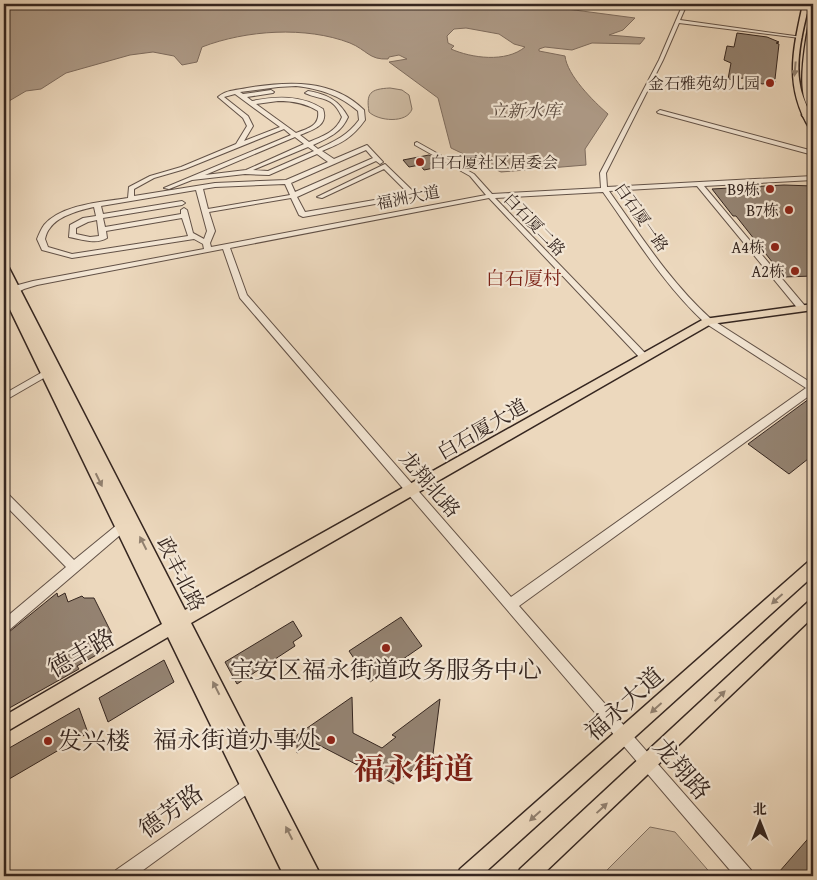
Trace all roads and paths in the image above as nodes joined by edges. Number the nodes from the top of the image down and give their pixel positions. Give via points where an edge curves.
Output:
1 (685, 4) edge
2 (806, 4) edge
3 (813, 4) edge
4 (804, 14) junction
5 (813, 18) edge
6 (677, 21) junction
7 (800, 37) junction
8 (239, 94) junction
9 (251, 103) junction
10 (813, 107) edge
11 (660, 112) dead end
12 (806, 115) joint
13 (813, 125) edge
14 (285, 127) junction
15 (295, 135) junction
16 (417, 144) dead end
17 (309, 145) junction
18 (238, 147) junction
19 (318, 151) junction
20 (813, 152) edge
21 (377, 158) junction
22 (333, 162) junction
23 (384, 166) junction
24 (244, 172) junction
25 (192, 178) junction
26 (813, 178) edge
27 (287, 182) junction
28 (699, 184) junction
29 (199, 187) junction
30 (604, 189) junction
31 (179, 190) junction
32 (164, 192) junction
33 (293, 196) junction
34 (490, 196) junction
35 (320, 197) dead end
36 (131, 198) junction
37 (182, 203) junction
38 (97, 204) junction
39 (206, 211) junction
40 (185, 215) junction
41 (99, 217) junction
42 (102, 234) junction
43 (194, 238) junction
44 (207, 246) junction
45 (226, 247) junction
46 (101, 253) junction
47 (4, 268) edge
48 (8, 292) edge
49 (808, 308) edge
50 (708, 321) junction
51 (644, 357) junction
52 (46, 373) junction
53 (813, 388) edge
54 (4, 398) edge
55 (411, 491) junction
56 (4, 497) edge
57 (122, 527) junction
58 (813, 567) edge
59 (74, 568) junction
60 (510, 605) junction
61 (813, 607) edge
62 (177, 624) junction
63 (4, 627) edge
64 (4, 725) edge
65 (624, 736) junction
66 (648, 764) junction
67 (248, 785) junction
68 (122, 876) edge
69 (294, 876) edge
70 (311, 876) edge
71 (467, 876) edge
72 (527, 876) edge
73 (745, 876) edge

1 - 6 street, 白石厦一路
2 - 4 main road
3 - 4 highway
4 - 7 main road
5 - 10 highway via 806,66 807,88
6 - 7 street
6 - 30 street, 白石厦一路 via 662,60 603,172
7 -> 12 main road via 794,78
8 - 9 street
8 - 17 street via 296,91 318,94 340,106 345,117 341,126
8 - 18 street via 221,97 246,117 250,126
8 - 19 street via 265,86 306,86 343,95 361,110 362,120 343,140
9 - 14 street
9 - 15 street via 287,99 303,101 321,110 320,123
11 - 20 street
12 - 13 highway
14 - 15 street
14 - 18 street
15 - 17 street
15 - 25 street
16 - 34 street, 白石厦二路 via 472,175
17 - 19 street
17 - 24 street
18 - 36 street via 152,177 132,188
19 - 22 street
19 - 24 street via 269,173
21 - 22 street via 367,147
21 - 23 street
21 - 33 street
22 - 27 street
23 - 33 street via 414,195 302,215
23 - 35 street
24 - 25 street
25 - 32 street via 162,190
26 - 28 street, 福洲大道
27 - 29 street
27 - 33 street
28 - 30 street, 福洲大道
28 - 49 street
29 - 31 street
29 - 39 street
30 - 34 street, 福洲大道
30 - 50 street, 白石厦一路 via 662,270
31 - 32 street
31 - 37 street
32 - 36 street
33 - 39 street
34 - 45 street, 福洲大道
34 - 51 street, 白石厦二路
36 - 38 street
37 - 40 street
37 - 41 street
38 - 41 street
38 - 46 street via 56,218 46,227 41,239 46,248 57,253 72,256
39 - 44 street via 211,231
40 - 42 street
40 - 43 street
41 - 42 street
41 - 42 street via 77,223 72,227 72,235 79,238
42 - 46 street
43 - 44 street
43 - 46 street
44 - 45 street, 福洲大道
44 - 48 street, 福洲大道
45 - 55 street, 龙翔北路 via 243,296
47 - 48 main road
48 - 52 main road, 政丰北路
62 -> 48 main road, 政丰北路
49 - 50 main road, 白石厦大道
50 - 51 main road, 白石厦大道
50 - 53 street, 白石厦一路
51 - 55 main road, 白石厦大道
52 - 54 street
52 -> 57 main road, 政丰北路
53 - 60 street
55 - 60 street, 龙翔北路
55 - 62 main road, 白石厦大道
56 - 59 street
57 - 59 street
57 - 62 main road, 政丰北路
58 -> 65 main road, 福永大道
59 - 63 street
60 - 65 street, 龙翔北路
66 -> 61 main road
62 - 64 main road, 德丰路
62 - 67 main road, 政丰北路
70 -> 62 main road, 政丰北路
65 - 66 street, 龙翔路
65 -> 71 main road, 福永大道
72 -> 66 main road
66 - 73 street, 龙翔路
67 - 68 street, 德芳路
67 - 69 main road, 政丰北路

